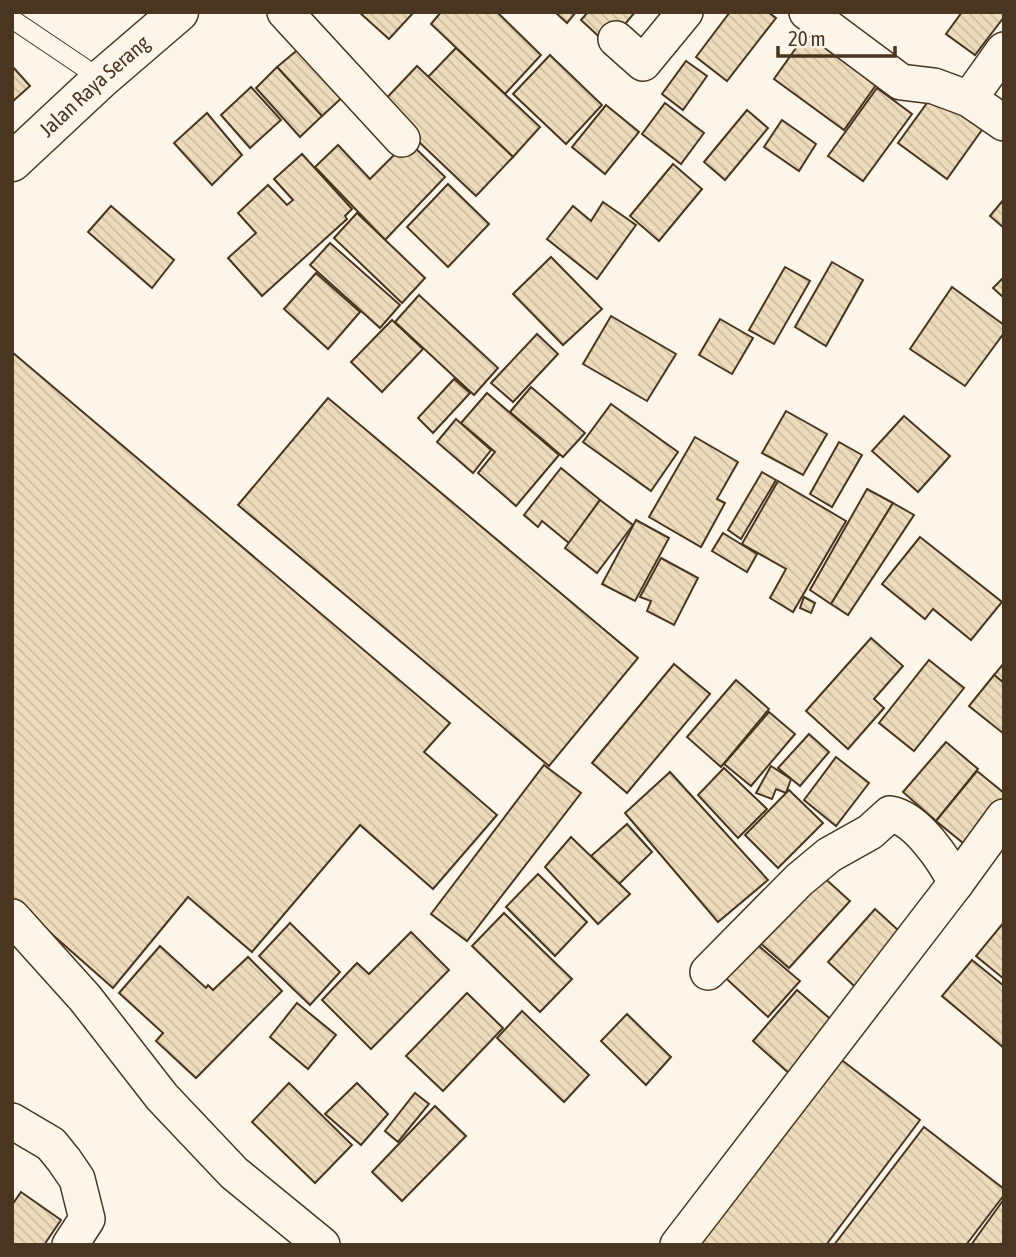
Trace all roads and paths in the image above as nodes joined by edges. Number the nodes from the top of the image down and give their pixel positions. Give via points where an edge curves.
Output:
1 (178, 12) edge
2 (285, 12) edge
3 (685, 12) edge
4 (807, 12) edge
5 (12, 19) edge
6 (616, 39) dead end
7 (1004, 50) edge
8 (101, 79) junction
9 (969, 99) junction
10 (1004, 123) edge
11 (402, 139) dead end
12 (12, 162) edge
13 (1004, 817) edge
14 (956, 884) junction
15 (12, 918) edge
16 (708, 972) dead end
17 (12, 1121) edge
18 (69, 1245) edge
19 (322, 1245) edge
20 (678, 1245) edge

1 - 8 highway, Jalan Raya Serang
2 - 11 street
3 - 6 street via 643,63
4 - 9 street via 901,82 934,86
5 - 8 lane
7 - 9 street
8 - 12 highway, Jalan Raya Serang
9 - 10 street
13 - 14 street
14 - 16 street via 943,857 905,821 890,814 799,880
14 - 20 street
15 - 19 street via 85,998 162,1097 234,1172
17 - 18 street via 51,1144 77,1179 87,1219

